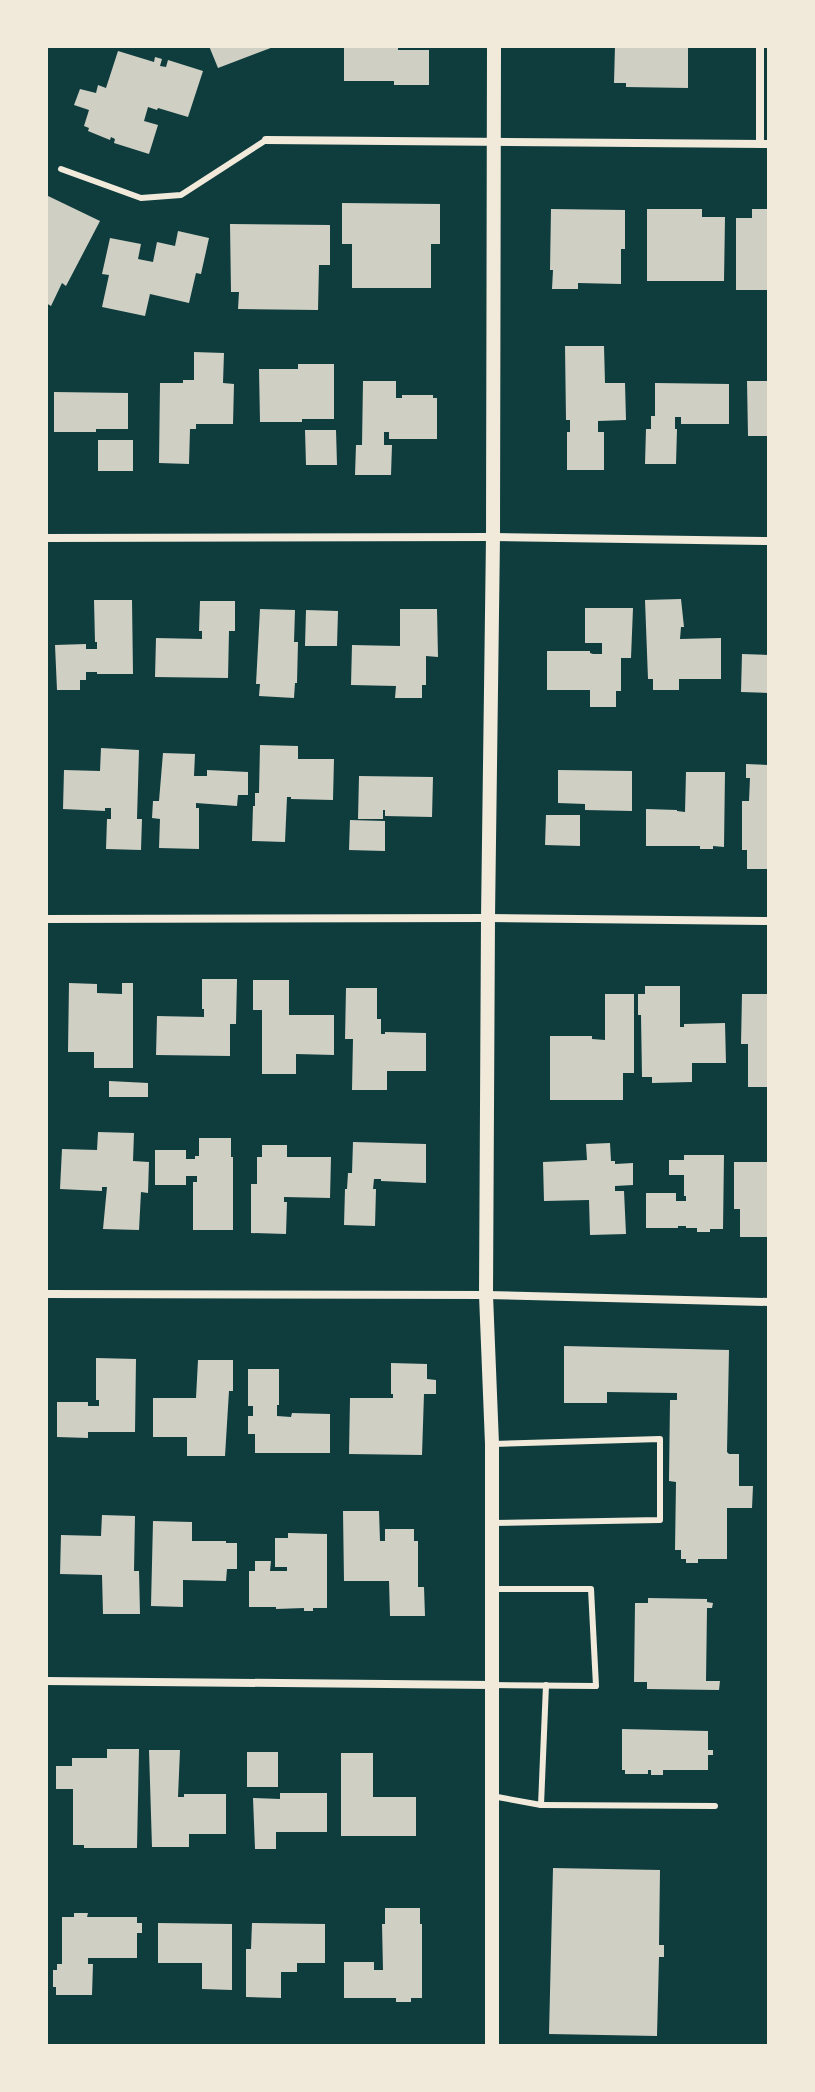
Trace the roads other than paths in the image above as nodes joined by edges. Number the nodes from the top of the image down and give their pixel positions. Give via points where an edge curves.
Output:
1 (494, 46) edge
2 (760, 46) edge
3 (266, 140) joint
4 (493, 141) junction
5 (764, 144) edge
6 (61, 169) dead end
7 (493, 537) junction
8 (46, 538) edge
9 (769, 541) edge
10 (488, 918) junction
11 (46, 919) edge
12 (769, 921) edge
13 (46, 1294) edge
14 (486, 1295) junction
15 (769, 1302) edge
16 (492, 1444) junction
17 (492, 1523) junction
18 (492, 1589) junction
19 (46, 1681) edge
20 (492, 1685) junction
21 (546, 1685) junction
22 (492, 1796) junction
23 (541, 1805) junction
24 (715, 1806) dead end
25 (492, 2046) edge

1 - 4 street
2 - 5 street
3 - 4 street
3 - 6 lane via 181,195 141,198
4 - 5 street
4 - 7 street
7 - 8 street
7 - 9 street
7 - 10 street
10 - 11 street
10 - 12 street
10 - 14 street
13 - 14 street
14 - 15 street
14 - 16 street
16 - 17 street
16 - 17 lane via 660,1439 660,1520
17 - 18 street
18 - 20 street
18 - 21 lane via 591,1589 596,1686
19 - 20 street
20 - 21 lane
20 - 22 street
21 - 23 lane
22 - 23 lane
22 - 25 street
23 - 24 lane

